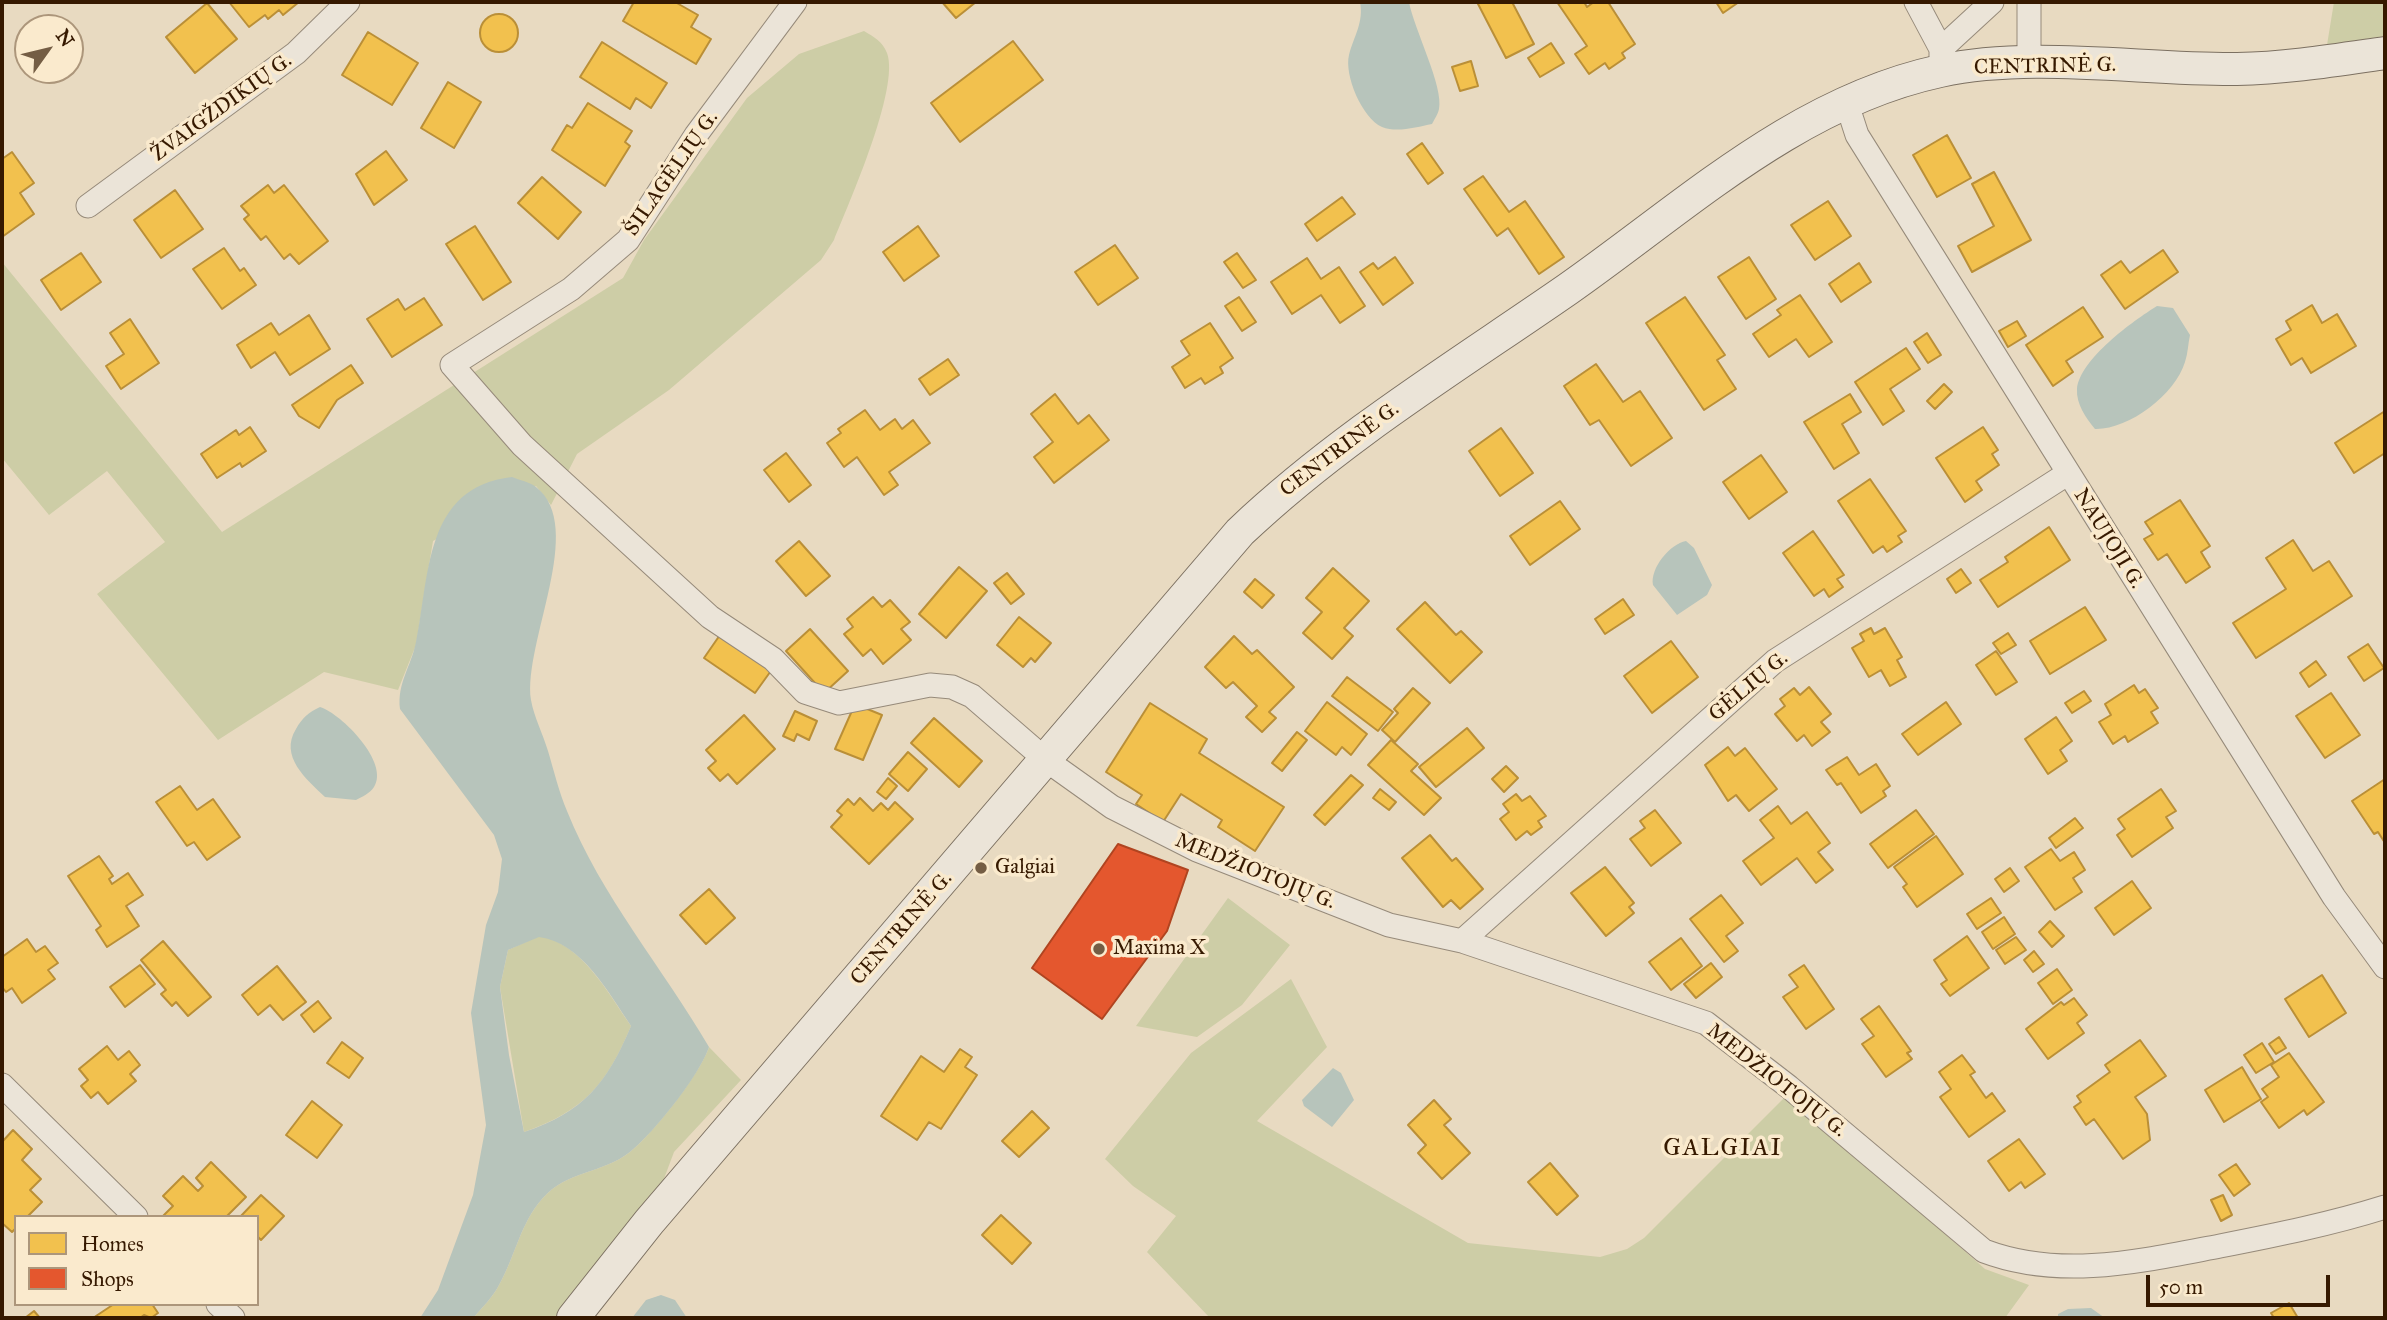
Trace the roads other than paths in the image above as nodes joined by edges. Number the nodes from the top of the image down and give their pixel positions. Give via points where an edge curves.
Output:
1 (348, 2) edge
2 (795, 2) edge
3 (1916, 2) edge
4 (1992, 2) edge
5 (2029, 2) edge
6 (2385, 53) edge
7 (1941, 60) junction
8 (2029, 64) junction
9 (1846, 101) junction
10 (88, 206) dead end
11 (452, 365) joint
12 (2067, 474) junction
13 (1046, 760) junction
14 (1462, 941) junction
15 (2385, 967) edge
16 (2, 1085) edge
17 (2385, 1207) edge
18 (134, 1215) edge
19 (573, 1318) edge

1 - 10 street, ŽVAIGŽDIKIŲ G. via 296,53
2 - 11 street, ŠILAGĖLIŲ G. via 696,135 628,240 571,289
3 - 7 street
4 - 7 street
5 - 8 street
6 - 8 main road, CENTRINĖ G. via 2237,69
7 - 8 main road, CENTRINĖ G.
7 - 9 main road, CENTRINĖ G.
9 - 12 street, NAUJOJI G. via 1857,135
9 - 13 main road, CENTRINĖ G. via 1743,163 1369,427 1274,500 1197,580
11 - 13 street, MEDŽIOTOJŲ G. via 522,445 710,617 773,659 805,692 839,703 930,685 952,687 972,696
12 - 14 street, GĖLIŲ G. via 1775,660
12 - 15 street, NAUJOJI G. via 2334,898
13 - 14 street, MEDŽIOTOJŲ G. via 1112,807 1197,850 1389,925
13 - 19 main road, CENTRINĖ G. via 649,1222
14 - 17 street, MEDŽIOTOJŲ G. via 1706,1023 1984,1251 2012,1262 2114,1266 2328,1225
16 - 18 street

